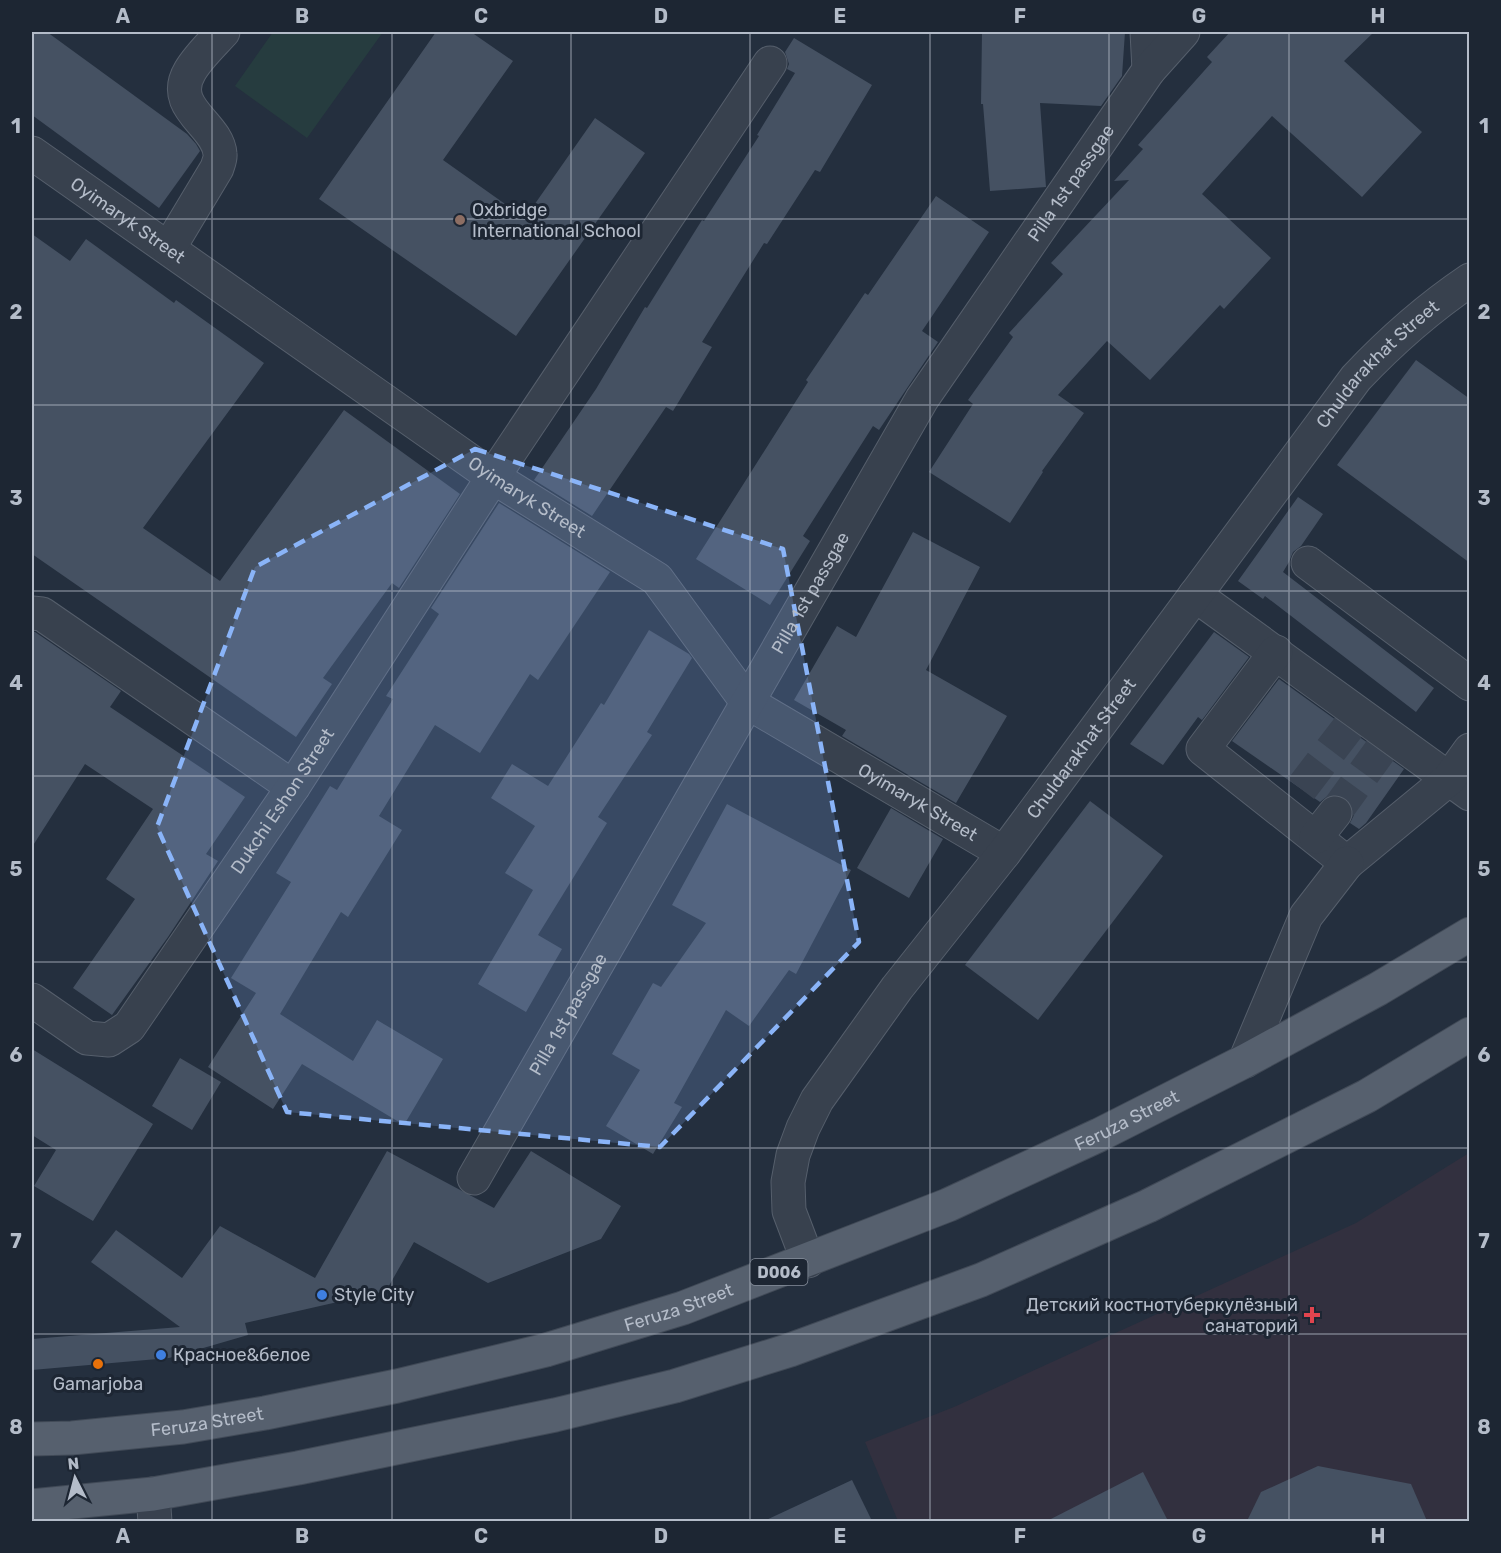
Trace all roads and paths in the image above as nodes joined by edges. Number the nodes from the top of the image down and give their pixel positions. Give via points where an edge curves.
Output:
1 (223, 32) edge
2 (1147, 32) edge
3 (1183, 32) edge
4 (770, 63) dead end
5 (1149, 69) junction
6 (32, 153) edge
7 (169, 248) junction
8 (1470, 280) edge
9 (493, 477) junction
10 (1308, 563) dead end
11 (1195, 595) junction
12 (32, 613) edge
13 (1276, 652) junction
14 (1470, 684) edge
15 (747, 702) junction
16 (1470, 750) edge
17 (293, 787) junction
18 (1459, 787) edge
19 (1004, 853) junction
20 (1347, 863) junction
21 (1470, 934) edge
22 (32, 1000) edge
23 (1470, 1034) edge
24 (1245, 1061) junction
25 (474, 1178) dead end
26 (808, 1261) junction
27 (32, 1439) edge
28 (32, 1506) edge
29 (154, 1508) edge

1 - 7 street via 190,71 183,87 187,103 216,142 220,154 218,168
2 - 5 street
3 - 5 street, Pilla 1st passgae
4 - 9 street, Dukchi Eshon Street
5 - 15 street, Pilla 1st passgae via 922,399
6 - 7 street, Oyimaryk Street
7 - 9 street, Oyimaryk Street
8 - 11 street, Chuldarakhat Street via 1435,303 1389,342 1356,378
9 - 15 street, Oyimaryk Street via 657,579
9 - 17 street, Dukchi Eshon Street
10 - 14 street
11 - 13 street
11 - 19 street, Chuldarakhat Street
12 - 17 street via 42,614
13 - 18 street via 1354,719
13 - 20 street via 1203,749 1292,800 1326,825
15 - 19 street, Oyimaryk Street
15 - 25 street, Pilla 1st passgae
16 - 18 street
17 - 22 street, Dukchi Eshon Street via 129,1027 109,1040 87,1038
18 - 20 street
19 - 26 street, Chuldarakhat Street via 897,988 817,1100 802,1128 788,1182 789,1211
20 - 24 street via 1306,916
21 - 24 main road, Feruza Street / D006
23 - 29 main road via 1367,1096 1148,1206 981,1280 790,1350 675,1386 298,1468
24 - 26 main road, Feruza Street / D006 via 948,1205
26 - 27 main road, Feruza Street / D006 via 683,1308 546,1350 397,1386 183,1427
28 - 29 main road

